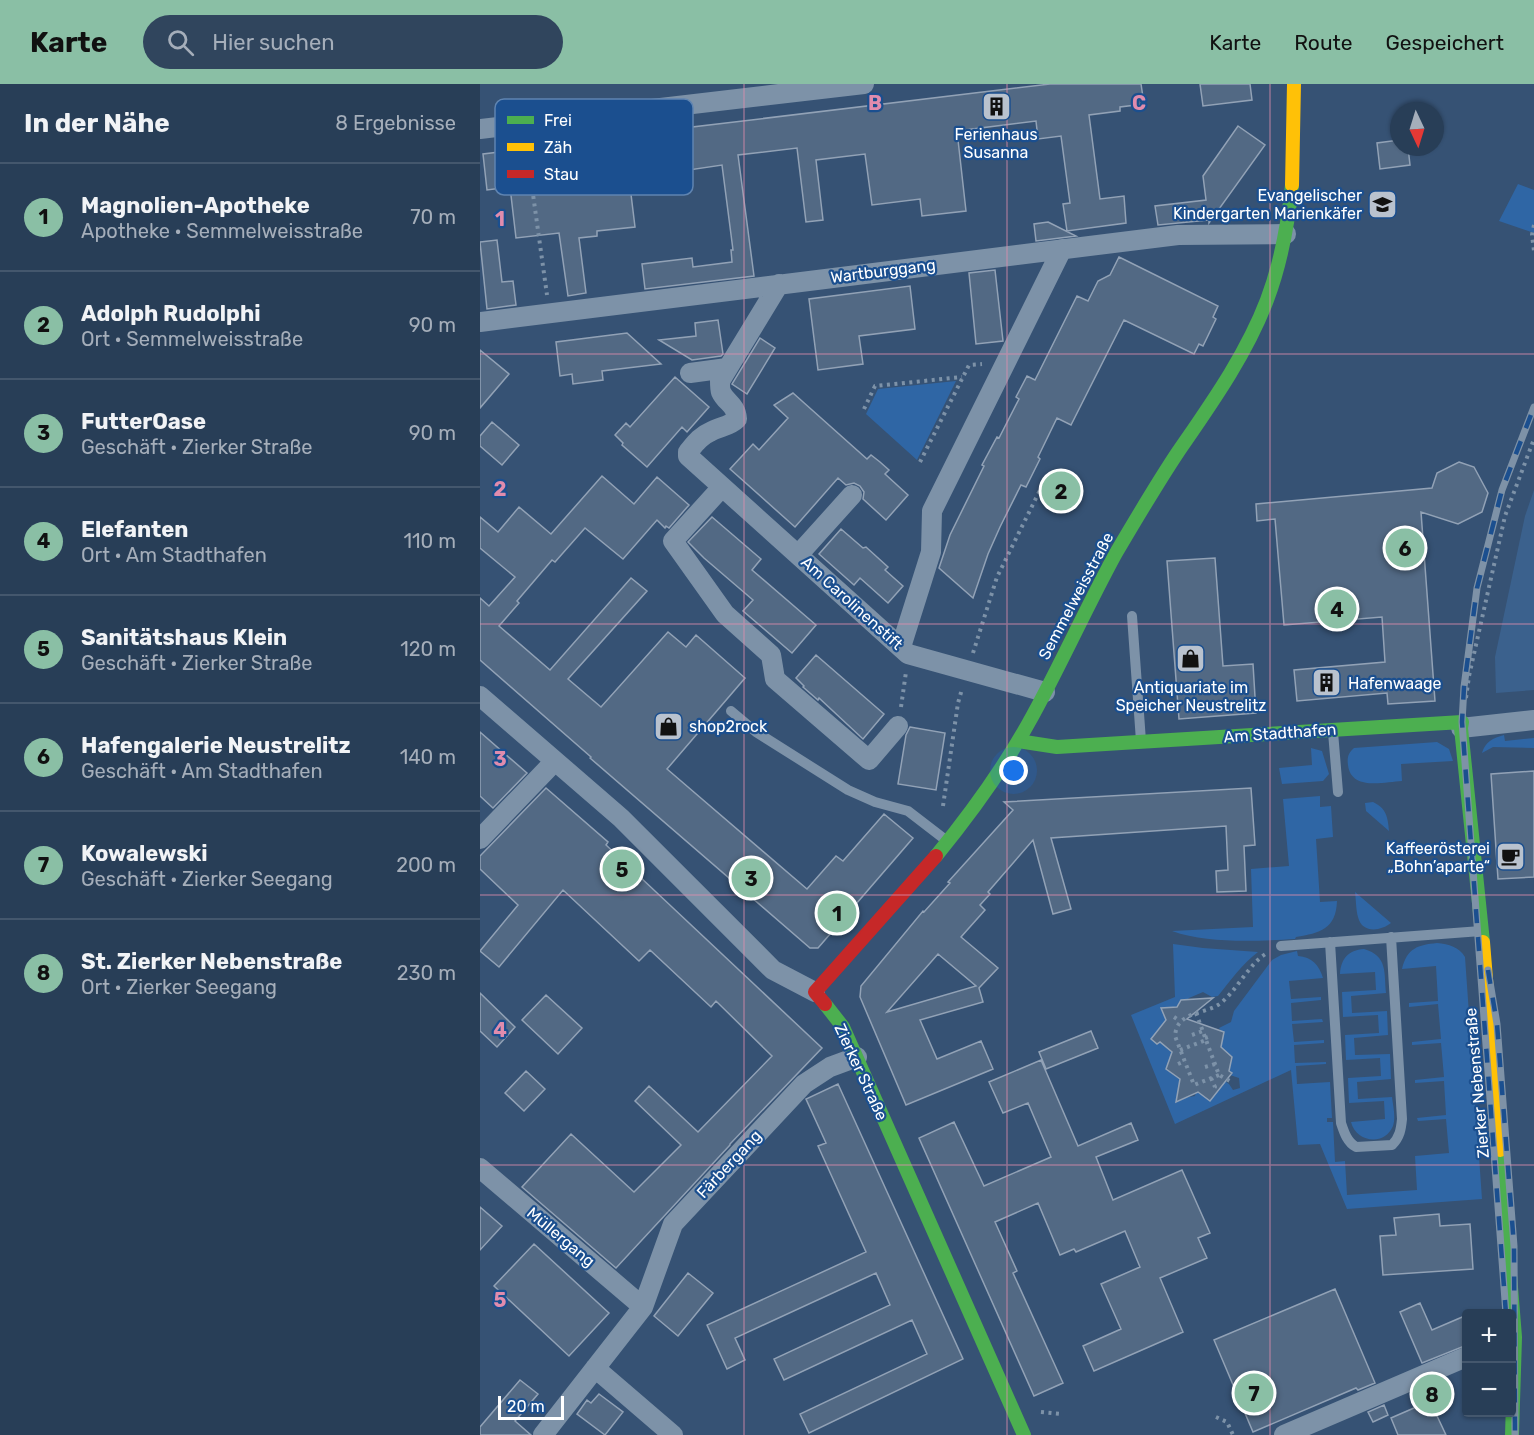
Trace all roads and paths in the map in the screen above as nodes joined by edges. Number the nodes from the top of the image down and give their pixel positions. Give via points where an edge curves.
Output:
1 (864, 84) edge
2 (1294, 84) edge
3 (1280, 102) dead end
4 (693, 104) edge
5 (495, 127) edge
6 (480, 129) edge
7 (1294, 176) junction
8 (533, 195) edge
9 (1534, 225) edge
10 (1286, 234) junction
11 (1062, 249) junction
12 (1534, 251) edge
13 (779, 284) junction
14 (549, 313) junction
15 (480, 322) edge
16 (1006, 362) junction
17 (728, 368) junction
18 (690, 373) dead end
19 (963, 377) junction
20 (864, 409) dead end
21 (1534, 439) edge
22 (920, 462) dead end
23 (722, 487) junction
24 (852, 495) dead end
25 (798, 555) junction
26 (1132, 616) dead end
27 (905, 651) junction
28 (1045, 692) junction
29 (480, 696) edge
30 (731, 711) dead end
31 (1534, 720) edge
32 (898, 726) joint
33 (1461, 728) junction
34 (1333, 730) junction
35 (1018, 741) junction
36 (1142, 742) junction
37 (555, 762) junction
38 (1338, 792) dead end
39 (480, 839) edge
40 (948, 842) junction
41 (1482, 931) junction
42 (1391, 938) junction
43 (1330, 942) junction
44 (1281, 946) joint
45 (815, 992) junction
46 (1196, 1013) junction
47 (1174, 1017) dead end
48 (1180, 1021) junction
49 (1203, 1031) junction
50 (1192, 1035) dead end
51 (1211, 1036) dead end
52 (1205, 1039) junction
53 (1180, 1050) junction
54 (856, 1058) junction
55 (1185, 1061) junction
56 (1216, 1062) junction
57 (1178, 1064) dead end
58 (1205, 1068) dead end
59 (1219, 1075) junction
60 (1211, 1078) junction
61 (1230, 1081) dead end
62 (1194, 1085) junction
63 (1214, 1088) dead end
64 (1189, 1089) dead end
65 (480, 1168) edge
66 (643, 1307) junction
67 (1511, 1309) edge
68 (1462, 1359) edge
69 (1513, 1363) edge
70 (595, 1368) junction
71 (1216, 1417) dead end
72 (543, 1435) edge
73 (673, 1435) edge
74 (1024, 1435) edge
75 (1233, 1435) edge
76 (1284, 1435) edge
77 (1512, 1435) edge

1 - 4 street
2 - 7 main road, Semmelweisstraße
3 - 7 main road, Semmelweisstraße
5 - 6 street
7 - 10 main road, Semmelweisstraße
8 - 14 path
9 - 12 path
10 - 11 street, Wartburggang via 1179,235
10 - 28 main road, Semmelweisstraße via 1275,278 1245,350 1130,528
11 - 13 street, Wartburggang
11 - 16 street
13 - 14 street, Wartburggang
13 - 17 street, Am Carolinenstift
14 - 15 street, Wartburggang
16 - 19 path via 969,365
16 - 27 street via 932,512 932,552
17 - 18 street
17 - 23 street, Am Carolinenstift via 720,381 721,392 730,401 737,419 701,437 687,454
19 - 20 path via 875,386
19 - 22 path
21 - 33 path via 1505,516 1468,676
23 - 25 street, Am Carolinenstift
23 - 32 street via 673,542 725,614 771,655 775,680 869,760
24 - 25 street, Am Carolinenstift
25 - 27 street, Am Carolinenstift
26 - 36 lane
27 - 28 street, Am Carolinenstift
27 - 32 path
28 - 35 main road, Semmelweisstraße
29 - 37 street, Zierker Straße
30 - 40 lane via 756,732 848,790 908,811
31 - 33 street, Am Stadthafen
33 - 34 main road, Am Stadthafen via 1462,722
33 - 41 main road, Zierker Nebenstraße
34 - 36 main road, Am Stadthafen
34 - 38 lane
35 - 36 main road, Am Stadthafen via 1057,747
35 - 40 main road, Semmelweisstraße
37 - 39 street
37 - 45 street, Zierker Straße via 621,818 773,970
40 - 45 main road, Semmelweisstraße
41 - 42 lane
41 - 67 main road, Zierker Nebenstraße
42 - 43 lane
42 - 43 lane via 1402,1119 1392,1145 1356,1147 1341,1123
43 - 44 lane
44 - 46 path via 1263,955 1218,1004
45 - 54 main road, Zierker Straße via 843,1027
46 - 48 path
46 - 49 path
47 - 48 path
48 - 53 path via 1173,1037
49 - 50 path
49 - 52 path
51 - 52 path
52 - 53 path
52 - 56 path
53 - 55 path
54 - 66 street, Färbergang via 830,1067 804,1084 674,1224
54 - 74 main road, Zierker Straße
55 - 57 path
55 - 62 path
56 - 58 path
56 - 59 path
59 - 60 path
59 - 61 path
60 - 62 path
60 - 63 path
62 - 64 path
65 - 66 street, Müllergang
66 - 70 street, Färbergang
68 - 76 street
69 - 77 main road, Zierker Nebenstraße
70 - 72 street, Färbergang
70 - 73 street
71 - 75 path via 1227,1422

